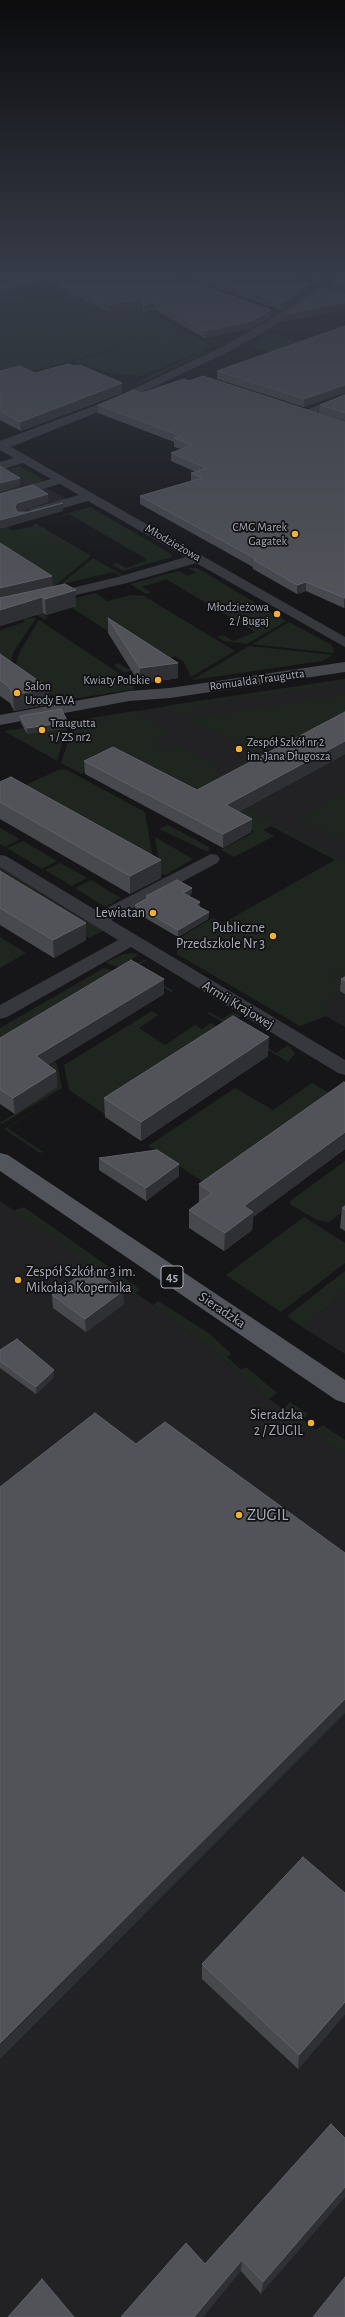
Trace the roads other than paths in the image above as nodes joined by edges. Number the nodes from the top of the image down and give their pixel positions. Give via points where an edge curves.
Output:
1 (163, 379) edge
2 (345, 398) edge
3 (291, 408) edge
4 (305, 412) junction
5 (325, 420) edge
6 (1, 445) edge
7 (25, 459) junction
8 (0, 466) edge
9 (62, 480) junction
10 (90, 496) junction
11 (0, 497) edge
12 (0, 502) edge
13 (12, 509) edge
14 (31, 520) edge
15 (198, 558) junction
16 (0, 594) edge
17 (17, 605) junction
18 (0, 609) edge
19 (345, 643) edge
20 (345, 667) edge
21 (1, 720) edge
22 (211, 859) dead end
23 (0, 860) edge
24 (99, 919) junction
25 (131, 940) junction
26 (0, 1013) edge
27 (345, 1069) edge
28 (0, 1160) edge
29 (345, 1393) edge

1 - 6 street via 107,405
2 - 4 street
3 - 4 street
4 - 5 street
6 - 7 street, Młodzieżowa
7 - 8 street
7 - 9 street, Młodzieżowa
9 - 10 street, Młodzieżowa
9 - 11 street
10 - 14 street via 23,516
10 - 15 street, Młodzieżowa
12 - 13 street
15 - 17 street via 129,578
15 - 19 street, Młodzieżowa
16 - 17 street
17 - 18 street
20 - 21 street, Romualda Traugutta via 170,693 129,696
22 - 24 street
23 - 24 street, Armii Krajowej
24 - 25 street, Armii Krajowej
25 - 26 street
25 - 27 street, Armii Krajowej
28 - 29 main road, Sieradzka / 45

